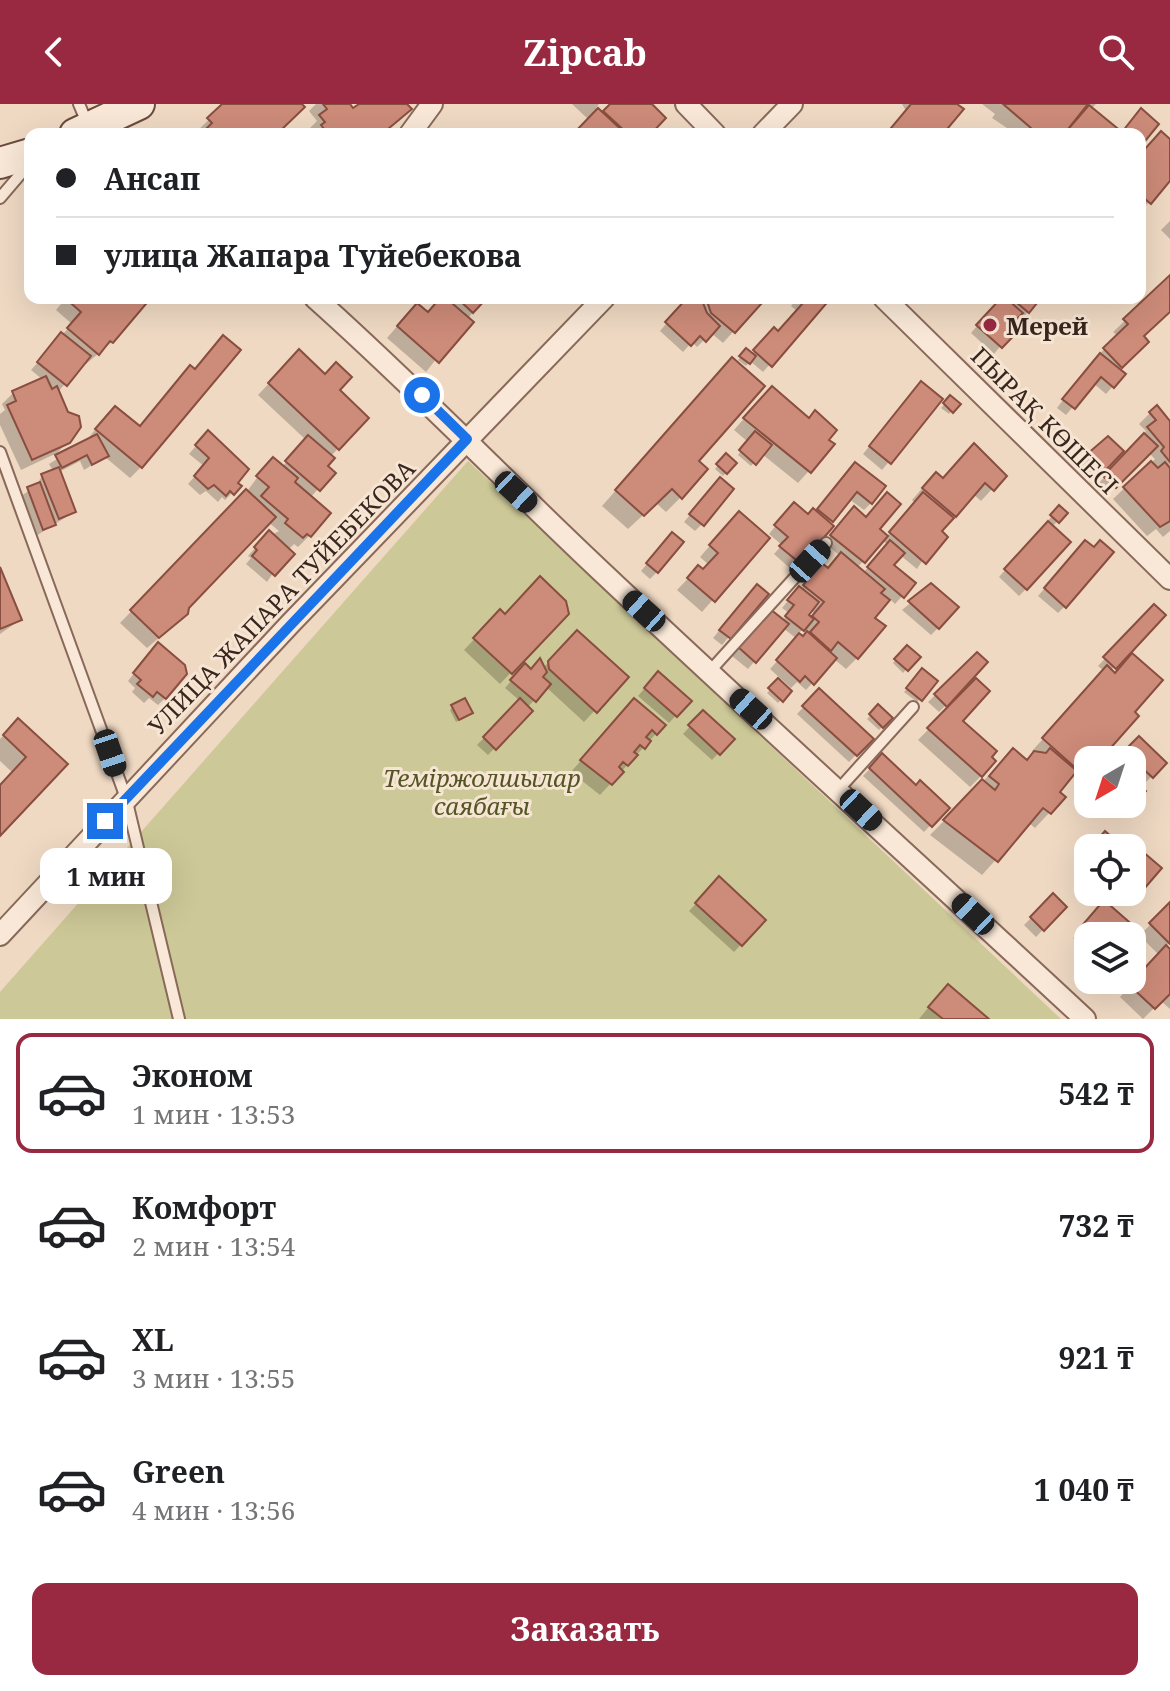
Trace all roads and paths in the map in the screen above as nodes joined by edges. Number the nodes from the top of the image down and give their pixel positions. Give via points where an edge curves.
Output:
1 (139, 104) edge
2 (432, 104) edge
3 (686, 104) edge
4 (792, 104) edge
5 (85, 125) edge
6 (414, 128) edge
7 (709, 128) edge
8 (769, 128) edge
9 (24, 156) edge
10 (0, 163) edge
11 (24, 170) edge
12 (0, 198) edge
13 (321, 304) edge
14 (598, 304) edge
15 (890, 304) edge
16 (467, 439) junction
17 (0, 452) edge
18 (826, 543) dead end
19 (1170, 549) edge
20 (1153, 563) junction
21 (1170, 579) edge
22 (710, 671) junction
23 (913, 707) dead end
24 (839, 789) junction
25 (126, 798) junction
26 (0, 935) edge
27 (179, 1019) edge
28 (1085, 1019) edge

1 - 5 street
2 - 6 street
3 - 7 street
4 - 8 street
9 - 10 street
11 - 12 lane
13 - 16 street
14 - 16 street, УЛИЦА ЖАПАРА ТУЙЕБЕКОВА
15 - 20 street, ПЫРАҚ КӨШЕСІ
16 - 22 street via 495,472
16 - 25 street, УЛИЦА ЖАПАРА ТУЙЕБЕКОВА
17 - 25 lane
18 - 22 lane
19 - 20 street
20 - 21 street, ПЫРАҚ КӨШЕСІ
22 - 24 street
23 - 24 lane
24 - 28 street
25 - 26 street, УЛИЦА ЖАПАРА ТУЙЕБЕКОВА
25 - 27 lane

